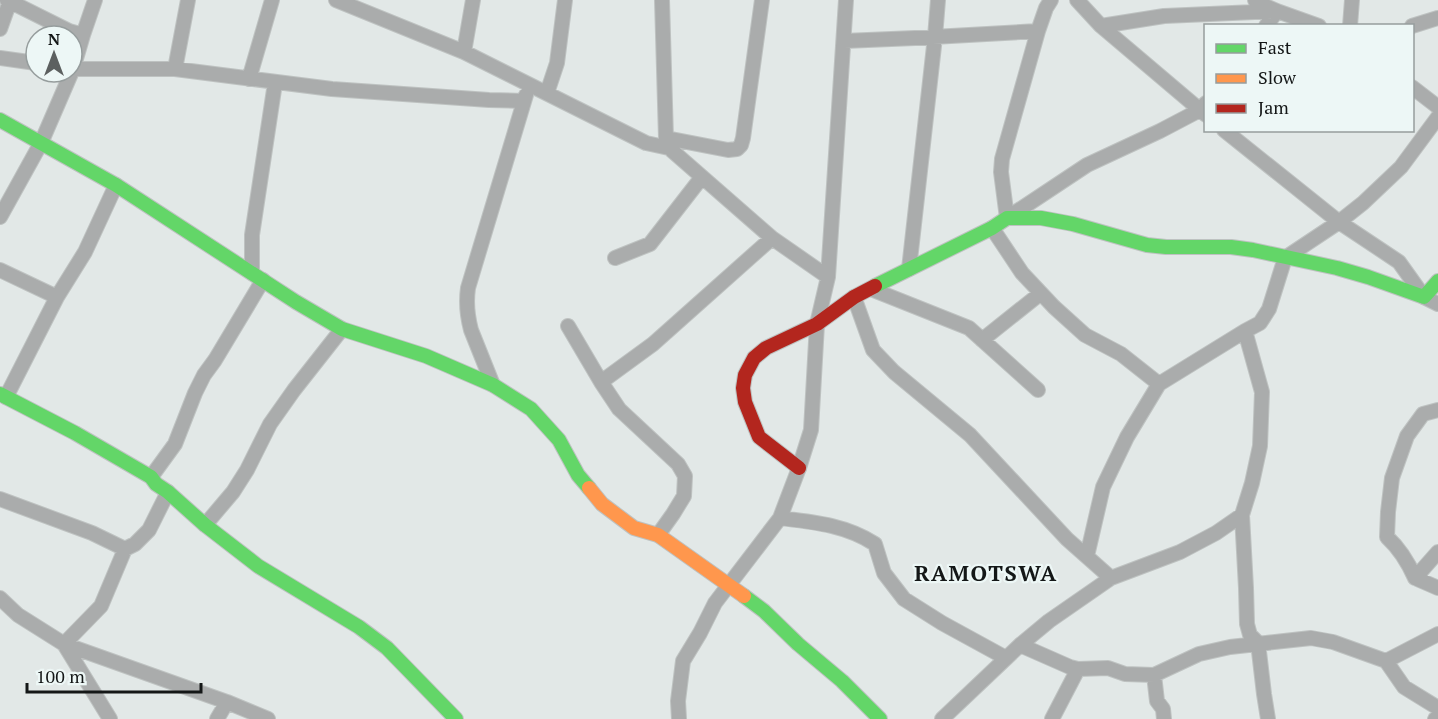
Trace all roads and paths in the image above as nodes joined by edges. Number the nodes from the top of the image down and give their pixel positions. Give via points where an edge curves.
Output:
1 (95, 0) edge
2 (188, 0) edge
3 (272, 0) edge
4 (336, 0) edge
5 (473, 0) edge
6 (565, 0) edge
7 (662, 0) edge
8 (762, 0) edge
9 (846, 0) edge
10 (938, 0) edge
11 (1051, 0) edge
12 (1077, 0) edge
13 (1255, 0) edge
14 (1352, 0) edge
15 (8, 1) edge
16 (1277, 11) junction
17 (1438, 18) edge
18 (55, 24) edge
19 (1267, 24) edge
20 (1313, 24) edge
21 (1350, 24) edge
22 (1414, 25) edge
23 (1101, 26) junction
24 (0, 29) edge
25 (1038, 31) junction
26 (84, 32) edge
27 (935, 37) junction
28 (844, 41) junction
29 (464, 52) junction
30 (0, 58) edge
31 (24, 61) edge
32 (84, 69) edge
33 (175, 69) junction
34 (249, 79) junction
35 (275, 83) junction
36 (67, 84) edge
37 (529, 84) junction
38 (1414, 88) edge
39 (547, 93) junction
40 (524, 101) junction
41 (1438, 107) edge
42 (1204, 110) edge
43 (1438, 117) edge
44 (0, 120) edge
45 (1226, 132) edge
46 (41, 143) junction
47 (667, 143) junction
48 (702, 177) junction
49 (116, 185) junction
50 (0, 214) edge
51 (1007, 218) junction
52 (1339, 222) junction
53 (992, 228) junction
54 (772, 238) junction
55 (615, 258) dead end
56 (1285, 258) junction
57 (909, 269) junction
58 (0, 270) edge
59 (257, 276) junction
60 (828, 277) junction
61 (1438, 281) edge
62 (871, 289) junction
63 (1041, 293) junction
64 (57, 297) junction
65 (854, 297) junction
66 (1424, 297) junction
67 (1438, 304) edge
68 (817, 324) junction
69 (568, 326) dead end
70 (342, 329) junction
71 (1245, 331) junction
72 (982, 340) junction
73 (601, 382) junction
74 (1159, 384) junction
75 (494, 386) junction
76 (1038, 390) dead end
77 (3, 395) edge
78 (1438, 410) edge
79 (799, 468) junction
80 (151, 477) junction
81 (168, 492) junction
82 (0, 499) edge
83 (1242, 515) junction
84 (780, 518) junction
85 (205, 525) junction
86 (658, 535) junction
87 (125, 549) junction
88 (1438, 552) edge
89 (1087, 556) junction
90 (1111, 578) junction
91 (1415, 578) junction
92 (728, 585) junction
93 (1438, 588) edge
94 (0, 598) edge
95 (1438, 634) edge
96 (1258, 643) junction
97 (64, 644) junction
98 (1020, 645) junction
99 (1006, 658) junction
100 (1386, 661) junction
101 (1078, 669) junction
102 (1154, 675) junction
103 (227, 702) junction
104 (1438, 708) edge
105 (110, 719) edge
106 (217, 719) edge
107 (268, 719) edge
108 (456, 719) edge
109 (679, 719) edge
110 (880, 719) edge
111 (942, 719) edge
112 (1052, 719) edge
113 (1164, 719) edge
114 (1269, 719) edge

1 - 26 street
2 - 33 street
3 - 34 street
4 - 29 street
5 - 29 street
6 - 39 street via 557,63
7 - 47 street
8 - 47 street via 741,145 728,150
9 - 28 street
10 - 27 street
11 - 25 street
12 - 23 street
13 - 16 street
14 - 21 street
15 - 18 street
15 - 24 street
16 - 19 street
16 - 20 street
16 - 23 street via 1164,16
17 - 22 street
23 - 42 street
25 - 27 street
25 - 51 street via 1002,159
27 - 28 street
27 - 57 street
28 - 60 street
29 - 37 street
30 - 31 street
32 - 33 street
33 - 34 street
34 - 35 street
35 - 40 street
35 - 59 street via 252,235
36 - 46 street
37 - 39 street
37 - 40 street
38 - 41 street
39 - 47 street via 646,143
40 - 75 street via 466,298 471,330
42 - 51 street via 1088,165
43 - 52 street via 1401,167
44 - 46 street
45 - 52 street
46 - 49 street
46 - 50 street
47 - 48 street
48 - 54 street
48 - 55 street via 650,244
49 - 59 street
49 - 64 street via 85,252
51 - 53 street
51 - 56 street via 1041,218 1073,224 1146,245 1231,247
52 - 56 street
52 - 66 street via 1399,262
53 - 57 street
53 - 63 street via 1022,273
54 - 60 street
54 - 73 street via 653,344
56 - 66 street via 1337,268
56 - 71 street via 1269,309 1260,323
57 - 62 street
58 - 64 street
59 - 70 street
59 - 80 street via 195,393 175,444
60 - 68 street
61 - 66 street
62 - 65 street
62 - 72 street via 960,323
63 - 72 street
63 - 74 street via 1085,335 1121,354
64 - 77 street
65 - 68 street
65 - 89 street via 873,350 970,435
66 - 67 street
68 - 79 street via 811,430
68 - 79 street via 766,348 754,358 743,388 759,436
69 - 73 street
70 - 75 street via 426,356
70 - 85 street via 270,424 247,470
71 - 74 street
71 - 83 street via 1262,392 1260,446
72 - 76 street
73 - 86 street via 619,409 678,464 685,476 684,496
74 - 89 street via 1103,487
75 - 86 street via 531,409 559,440 578,474 602,504 634,528
77 - 80 street
78 - 91 street via 1423,414 1407,436 1392,478 1387,537 1408,562
79 - 84 street
80 - 81 street
81 - 85 street
81 - 87 street via 149,530
82 - 87 street via 92,532
83 - 90 street via 1180,552
83 - 96 street via 1247,624
84 - 92 street
84 - 99 street via 822,523 863,535 875,543 884,573 904,599
85 - 108 street via 258,566 387,648
86 - 92 street
87 - 97 street via 101,606
88 - 91 street
89 - 90 street
90 - 98 street
91 - 93 street
92 - 109 street via 683,662
92 - 110 street via 764,611
94 - 97 street via 18,615
95 - 100 street
96 - 100 street via 1311,638
96 - 102 street via 1198,654
96 - 114 street
97 - 103 street
97 - 105 street
98 - 99 street
98 - 101 street
99 - 111 street
100 - 104 street via 1404,687
101 - 102 street via 1108,668 1125,674
101 - 112 street
102 - 113 street
103 - 106 street
103 - 107 street

